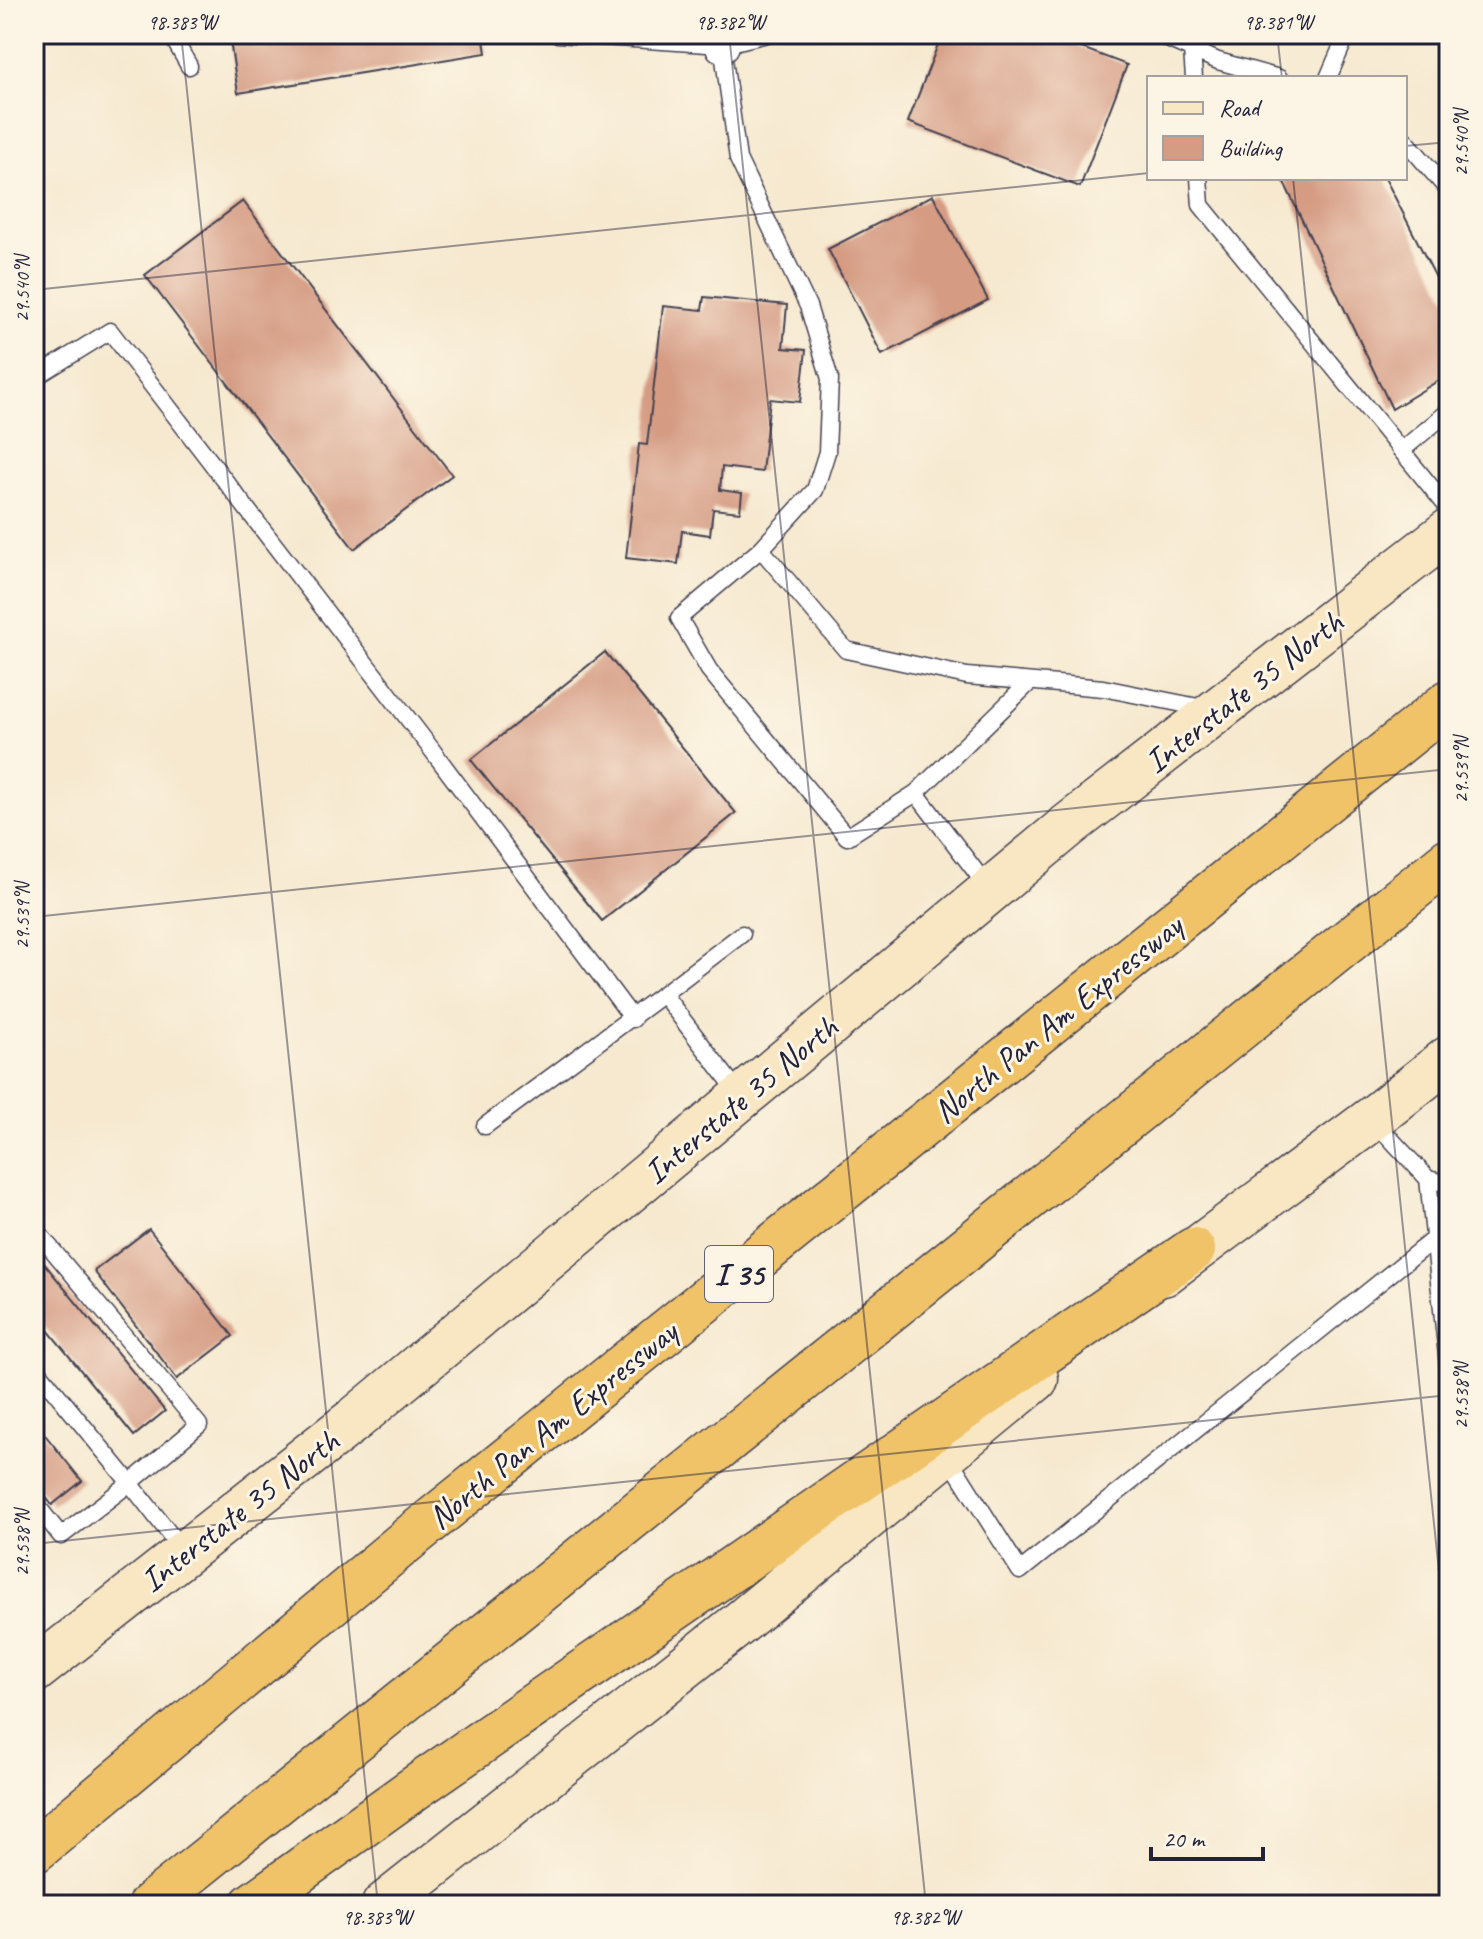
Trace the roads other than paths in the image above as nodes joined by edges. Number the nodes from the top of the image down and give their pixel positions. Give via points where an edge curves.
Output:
1 (171, 34) edge
2 (558, 34) edge
3 (767, 34) edge
4 (1156, 34) edge
5 (1347, 34) edge
6 (721, 39) edge
7 (1192, 50) junction
8 (189, 66) dead end
9 (1194, 76) edge
10 (1272, 76) edge
11 (1329, 76) edge
12 (1407, 142) edge
13 (1199, 180) edge
14 (1449, 191) edge
15 (34, 378) edge
16 (1449, 411) edge
17 (1402, 450) junction
18 (1449, 509) edge
19 (1449, 531) edge
20 (761, 549) junction
21 (1030, 682) junction
22 (1449, 702) edge
23 (1217, 711) junction
24 (916, 793) junction
25 (1449, 860) edge
26 (990, 891) junction
27 (742, 934) dead end
28 (663, 994) junction
29 (633, 1019) junction
30 (1449, 1058) edge
31 (742, 1097) junction
32 (1372, 1119) junction
33 (485, 1126) dead end
34 (1428, 1179) junction
35 (1449, 1184) edge
36 (34, 1228) edge
37 (1435, 1238) junction
38 (1193, 1250) junction
39 (34, 1366) edge
40 (1449, 1375) edge
41 (946, 1453) junction
42 (130, 1483) junction
43 (34, 1502) edge
44 (185, 1553) junction
45 (34, 1671) edge
46 (34, 1851) edge
47 (150, 1905) edge
48 (252, 1905) edge
49 (384, 1905) edge

1 - 8 lane
2 - 6 lane
3 - 6 lane
4 - 7 lane
5 - 11 lane
6 - 20 lane via 738,159 808,306 830,379 827,452 815,490
7 - 9 lane
7 - 10 lane
12 - 14 lane
13 - 17 lane via 1201,205
15 - 29 lane via 110,331
16 - 17 lane
17 - 18 lane
19 - 23 main road, Interstate 35 North
20 - 21 lane via 846,650 967,676
20 - 24 lane via 679,618 709,670 847,837
21 - 23 lane via 1128,692
21 - 24 lane
22 - 46 highway, North Pan Am Expressway / I 35 via 412,1536
23 - 26 main road, Interstate 35 North
24 - 26 lane
25 - 47 highway
26 - 31 main road, Interstate 35 North
27 - 28 lane
28 - 29 lane
28 - 31 lane
29 - 33 lane
30 - 32 main road
31 - 44 main road, Interstate 35 North via 355,1419
32 - 34 lane
32 - 38 main road
34 - 35 lane
34 - 37 lane
36 - 42 lane via 199,1425
37 - 40 lane
37 - 41 lane via 1020,1571
38 - 41 main road
38 - 48 highway
39 - 42 lane
41 - 49 main road
42 - 43 lane via 61,1536
42 - 44 lane
44 - 45 main road, Interstate 35 North

